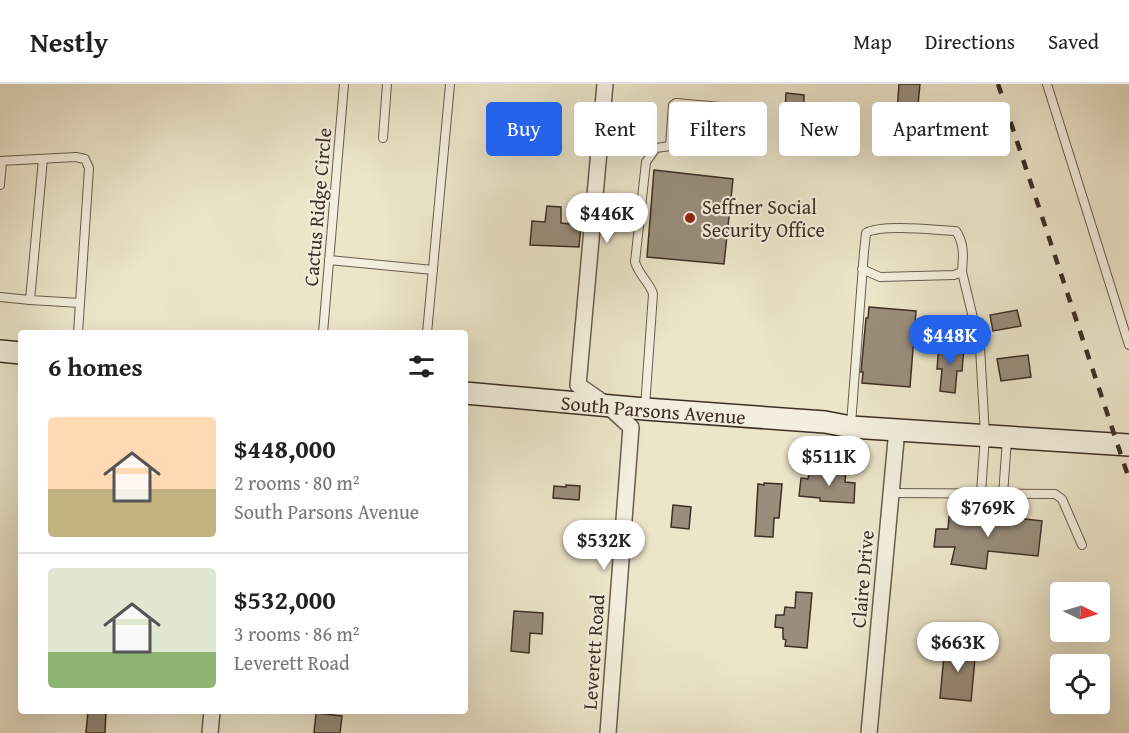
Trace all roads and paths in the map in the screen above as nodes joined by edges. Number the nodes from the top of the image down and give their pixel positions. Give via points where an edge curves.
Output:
1 (344, 84) edge
2 (387, 84) edge
3 (450, 84) edge
4 (605, 84) edge
5 (1047, 84) edge
6 (383, 138) dead end
7 (669, 146) edge
8 (670, 146) joint
9 (43, 159) junction
10 (1, 161) edge
11 (0, 185) edge
12 (329, 260) junction
13 (862, 269) junction
14 (433, 270) junction
15 (962, 272) junction
16 (0, 297) edge
17 (30, 300) junction
18 (80, 303) junction
19 (78, 330) edge
20 (322, 330) edge
21 (427, 330) edge
22 (1127, 332) edge
23 (1129, 345) edge
24 (0, 351) edge
25 (18, 352) edge
26 (468, 393) edge
27 (608, 406) junction
28 (645, 409) junction
29 (850, 426) junction
30 (897, 429) junction
31 (985, 436) junction
32 (1007, 437) junction
33 (1129, 445) edge
34 (890, 493) junction
35 (981, 493) junction
36 (1003, 495) junction
37 (1082, 545) dead end
38 (212, 714) edge
39 (210, 733) edge
40 (608, 733) edge
41 (869, 733) edge

1 - 12 lane, Cactus Ridge Circle
2 - 6 lane
3 - 14 lane
4 - 27 street via 578,385
5 - 22 lane
7 - 28 lane via 656,148 646,162 635,262 653,294
8 - 8 lane via 673,105 724,110 721,146 717,149
9 - 10 lane
9 - 17 lane
9 - 18 lane via 76,157 85,159 89,168
10 - 11 lane
12 - 14 lane
12 - 20 lane, Cactus Ridge Circle
13 - 15 lane via 880,277 948,276
13 - 15 lane via 866,233 891,228 956,231 962,240
13 - 29 lane
14 - 21 lane
15 - 31 lane via 980,347
16 - 17 lane
17 - 18 lane
18 - 19 lane
22 - 23 lane
24 - 25 main road
26 - 27 main road, South Parsons Avenue
27 - 28 main road, South Parsons Avenue
27 - 40 street, Leverett Road via 631,427
28 - 29 main road, South Parsons Avenue
29 - 30 main road, South Parsons Avenue
30 - 31 main road, South Parsons Avenue
30 - 34 street, Claire Drive
31 - 32 main road, South Parsons Avenue
31 - 35 lane
32 - 33 main road, South Parsons Avenue
32 - 36 lane
34 - 35 lane
34 - 41 street, Claire Drive
35 - 36 lane
36 - 37 lane via 1055,494 1062,499
38 - 39 street

